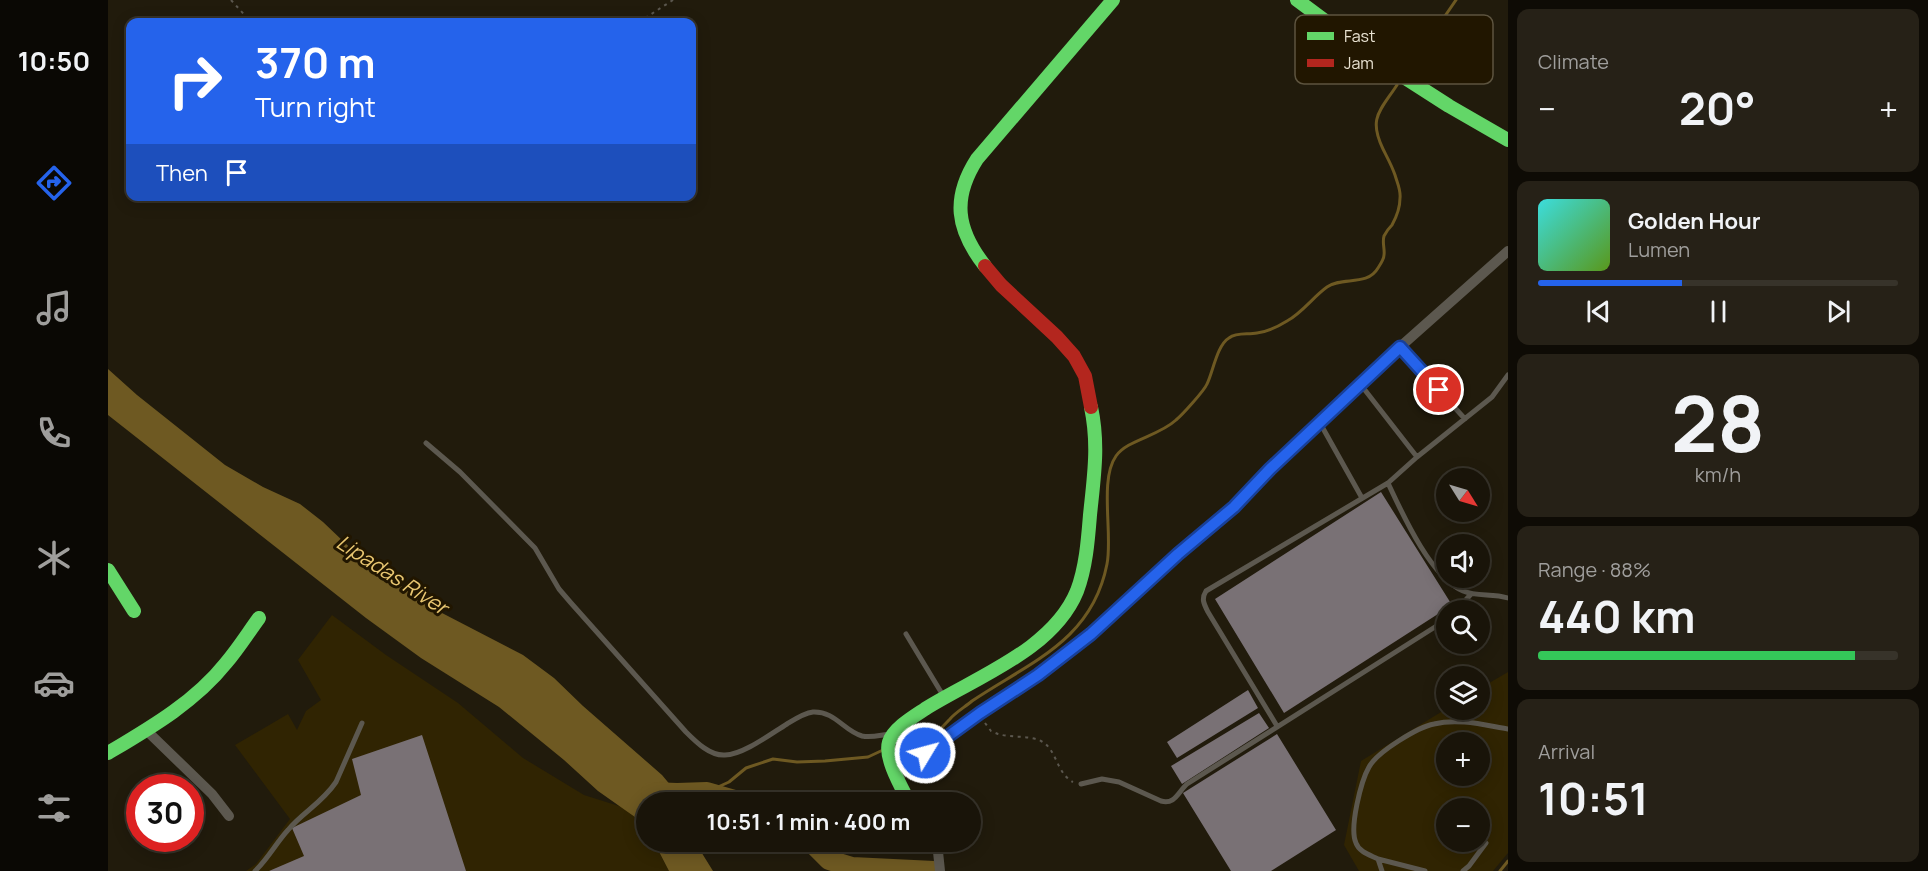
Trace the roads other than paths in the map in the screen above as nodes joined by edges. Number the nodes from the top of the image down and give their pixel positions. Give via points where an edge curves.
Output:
1 (1113, 0) edge
2 (1297, 0) edge
3 (1317, 15) edge
4 (1414, 84) edge
5 (1508, 140) edge
6 (1508, 251) edge
7 (1400, 347) junction
8 (1508, 375) edge
9 (1360, 385) junction
10 (1465, 419) junction
11 (1320, 423) junction
12 (426, 443) dead end
13 (1417, 457) junction
14 (1388, 483) junction
15 (1362, 498) junction
16 (108, 570) edge
17 (1471, 594) junction
18 (1508, 598) edge
19 (1466, 600) edge
20 (134, 611) dead end
21 (259, 618) dead end
22 (1436, 626) edge
23 (906, 634) dead end
24 (945, 698) junction
25 (362, 723) dead end
26 (1277, 726) junction
27 (1508, 729) edge
28 (147, 731) junction
29 (891, 744) junction
30 (108, 753) edge
31 (897, 778) junction
32 (1081, 784) road end
33 (904, 792) edge
34 (229, 816) dead end
35 (938, 852) edge
36 (1479, 852) edge
37 (1378, 859) junction
38 (255, 871) edge
39 (940, 871) edge
40 (1382, 871) edge
41 (1425, 871) edge
42 (1463, 871) edge

1 - 24 street via 977,159 960,189 961,222 984,267 1059,339 1085,375 1096,435 1095,479 1082,573 1064,614 1043,636 1006,663
2 - 3 street
4 - 5 street
6 - 7 street
7 - 9 street
7 - 10 lane
8 - 10 lane via 1492,397
9 - 11 street
9 - 13 lane
10 - 13 lane
11 - 15 lane
11 - 31 street via 1234,507 1091,634 925,753
12 - 29 lane via 535,548 559,589 698,744 713,753 740,751 811,712 838,720 860,735 888,734
13 - 14 lane
14 - 15 lane
14 - 17 lane via 1436,570 1452,585
15 - 26 lane via 1203,596 1208,612
16 - 20 street
17 - 18 lane
17 - 19 lane
21 - 28 street via 214,677
22 - 26 lane
23 - 24 lane
24 - 29 street via 914,717
25 - 38 lane via 330,791 289,828
26 - 32 lane via 1188,784 1172,802 1119,782 1102,779
27 - 37 lane via 1455,721 1432,724 1379,756 1369,766 1353,826 1356,844
28 - 30 street
28 - 34 street via 212,794
29 - 31 street
31 - 33 street
35 - 39 street
36 - 42 lane
37 - 40 lane
37 - 41 lane

